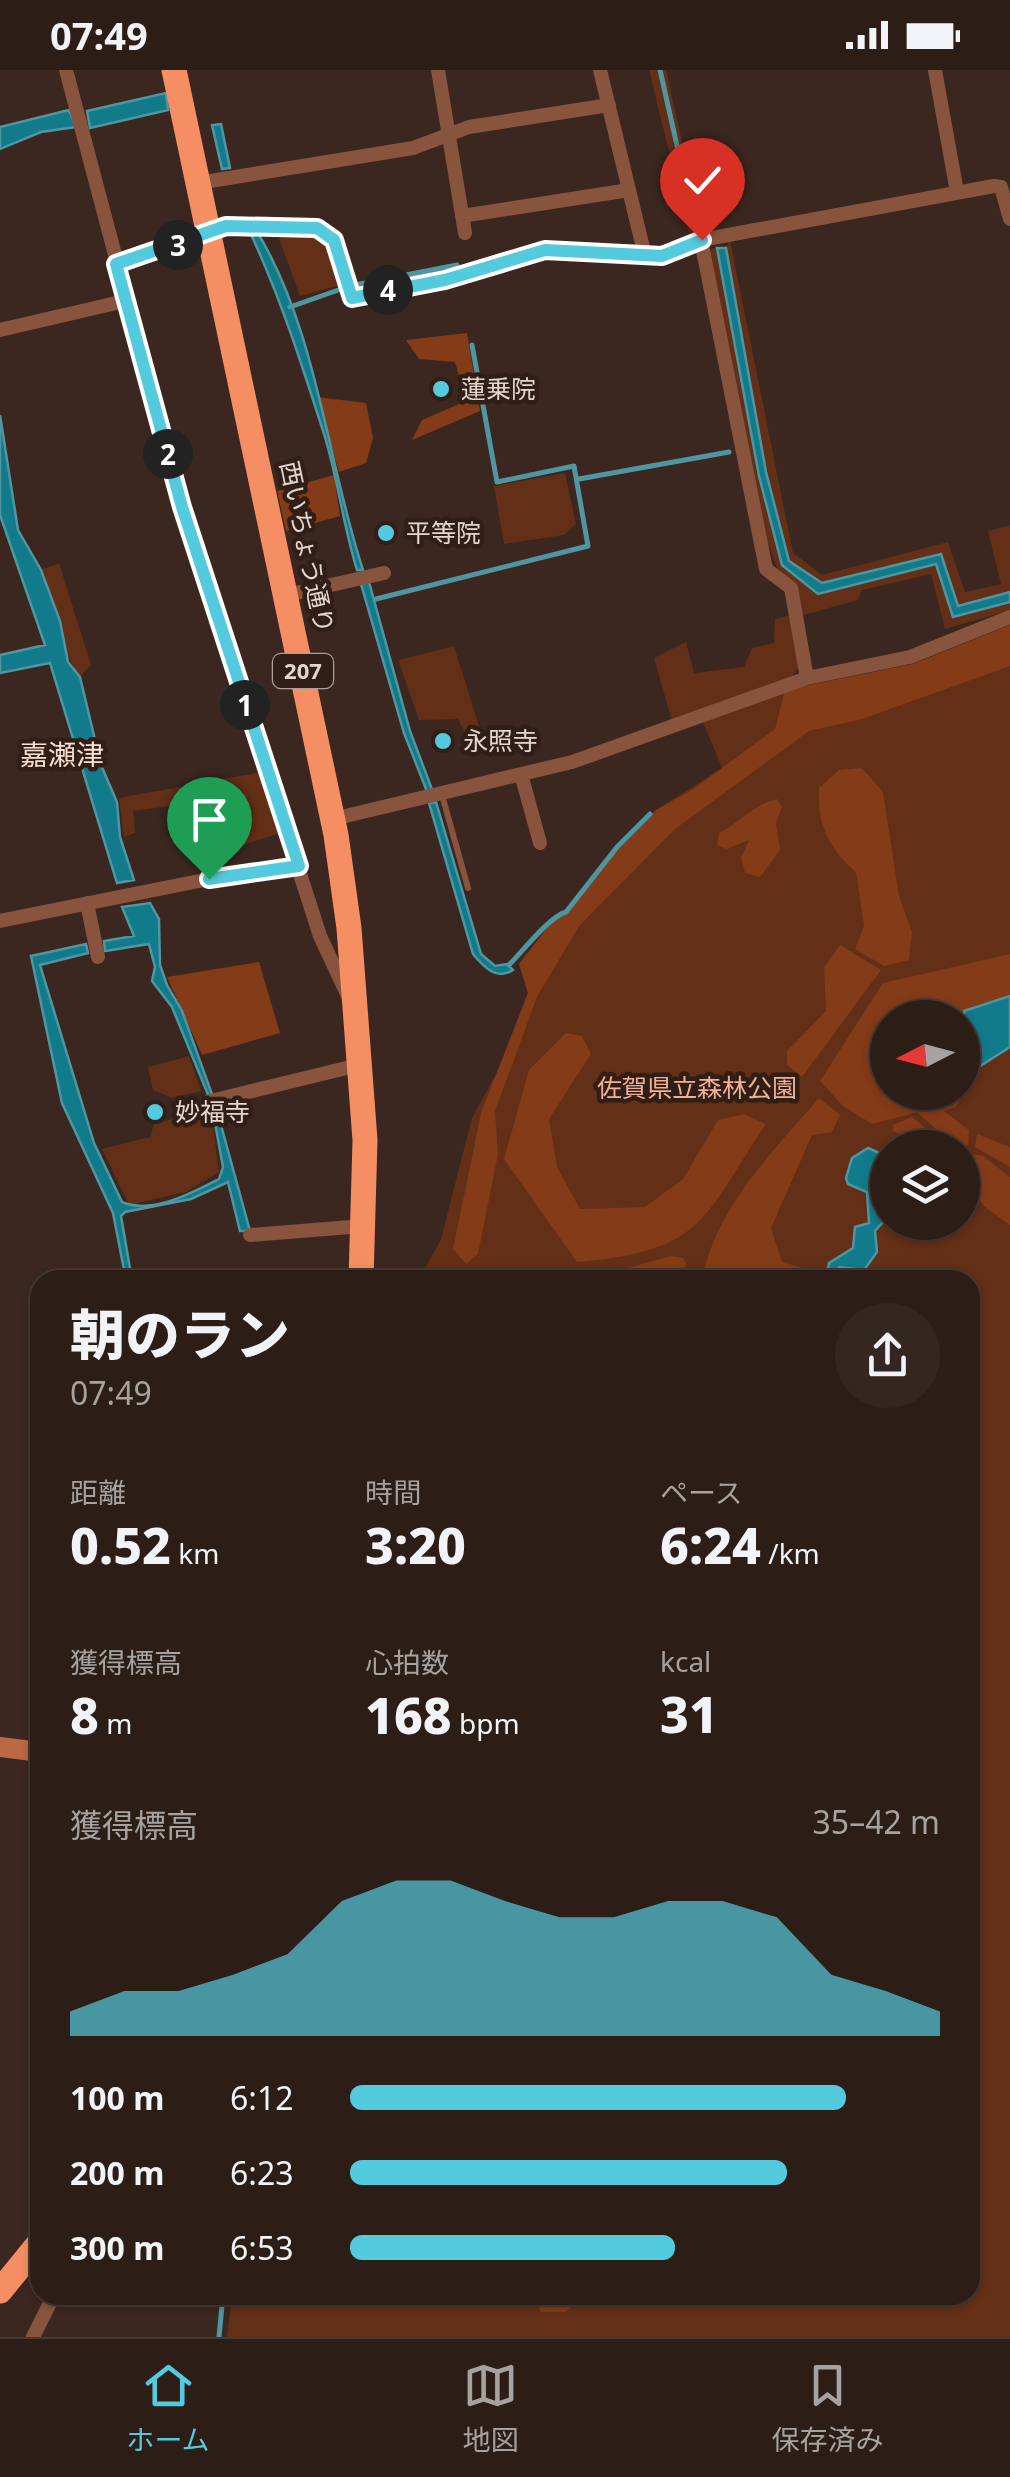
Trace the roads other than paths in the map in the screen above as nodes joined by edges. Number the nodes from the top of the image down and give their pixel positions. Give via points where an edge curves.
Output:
1 (66, 70) edge
2 (174, 70) edge
3 (438, 70) edge
4 (600, 70) edge
5 (935, 70) edge
6 (608, 105) junction
7 (449, 136) junction
8 (198, 183) junction
9 (629, 190) junction
10 (957, 192) junction
11 (462, 216) junction
12 (1010, 218) edge
13 (465, 233) dead end
14 (210, 235) junction
15 (702, 240) junction
16 (644, 256) junction
17 (116, 264) junction
18 (125, 300) junction
19 (0, 330) edge
20 (384, 573) dead end
21 (287, 595) junction
22 (1010, 617) edge
23 (807, 678) junction
24 (521, 774) junction
25 (442, 795) junction
26 (333, 820) junction
27 (540, 843) dead end
28 (299, 866) junction
29 (468, 888) dead end
30 (87, 903) junction
31 (0, 921) edge
32 (98, 957) dead end
33 (355, 1010) junction
34 (359, 1065) junction
35 (212, 1101) dead end
36 (363, 1226) junction
37 (250, 1234) dead end
38 (361, 1270) edge
39 (0, 1747) edge
40 (30, 1751) edge
41 (30, 2254) edge
42 (0, 2291) edge
43 (49, 2305) edge
44 (33, 2337) edge

1 - 17 street
2 - 8 highway, 西いちょう通り / 207
3 - 7 street
4 - 6 street
5 - 10 street
6 - 7 street via 469,126
6 - 9 street
7 - 8 street via 413,148
7 - 11 street
8 - 14 highway, 西いちょう通り / 207
9 - 11 street
9 - 16 street
10 - 12 street via 1001,187
10 - 15 street
11 - 13 street
14 - 16 street via 250,224 327,230 352,298 545,250
14 - 17 street
14 - 21 highway, 西いちょう通り / 207
15 - 16 street
15 - 23 street via 766,569 792,588
17 - 18 street
18 - 19 street
18 - 28 street via 182,507
20 - 21 street
21 - 26 highway, 西いちょう通り / 207
22 - 23 street via 910,657
23 - 24 street
24 - 25 street
24 - 27 street
25 - 26 street
25 - 29 lane
26 - 33 highway, 西いちょう通り / 207
28 - 30 street
28 - 33 street via 320,936
30 - 31 street
30 - 32 street
33 - 34 highway, 西いちょう通り / 207
34 - 35 street
34 - 36 highway, 西いちょう通り / 207
36 - 37 street
36 - 38 highway, 西いちょう通り / 207
39 - 40 street
41 - 42 highway
43 - 44 street

